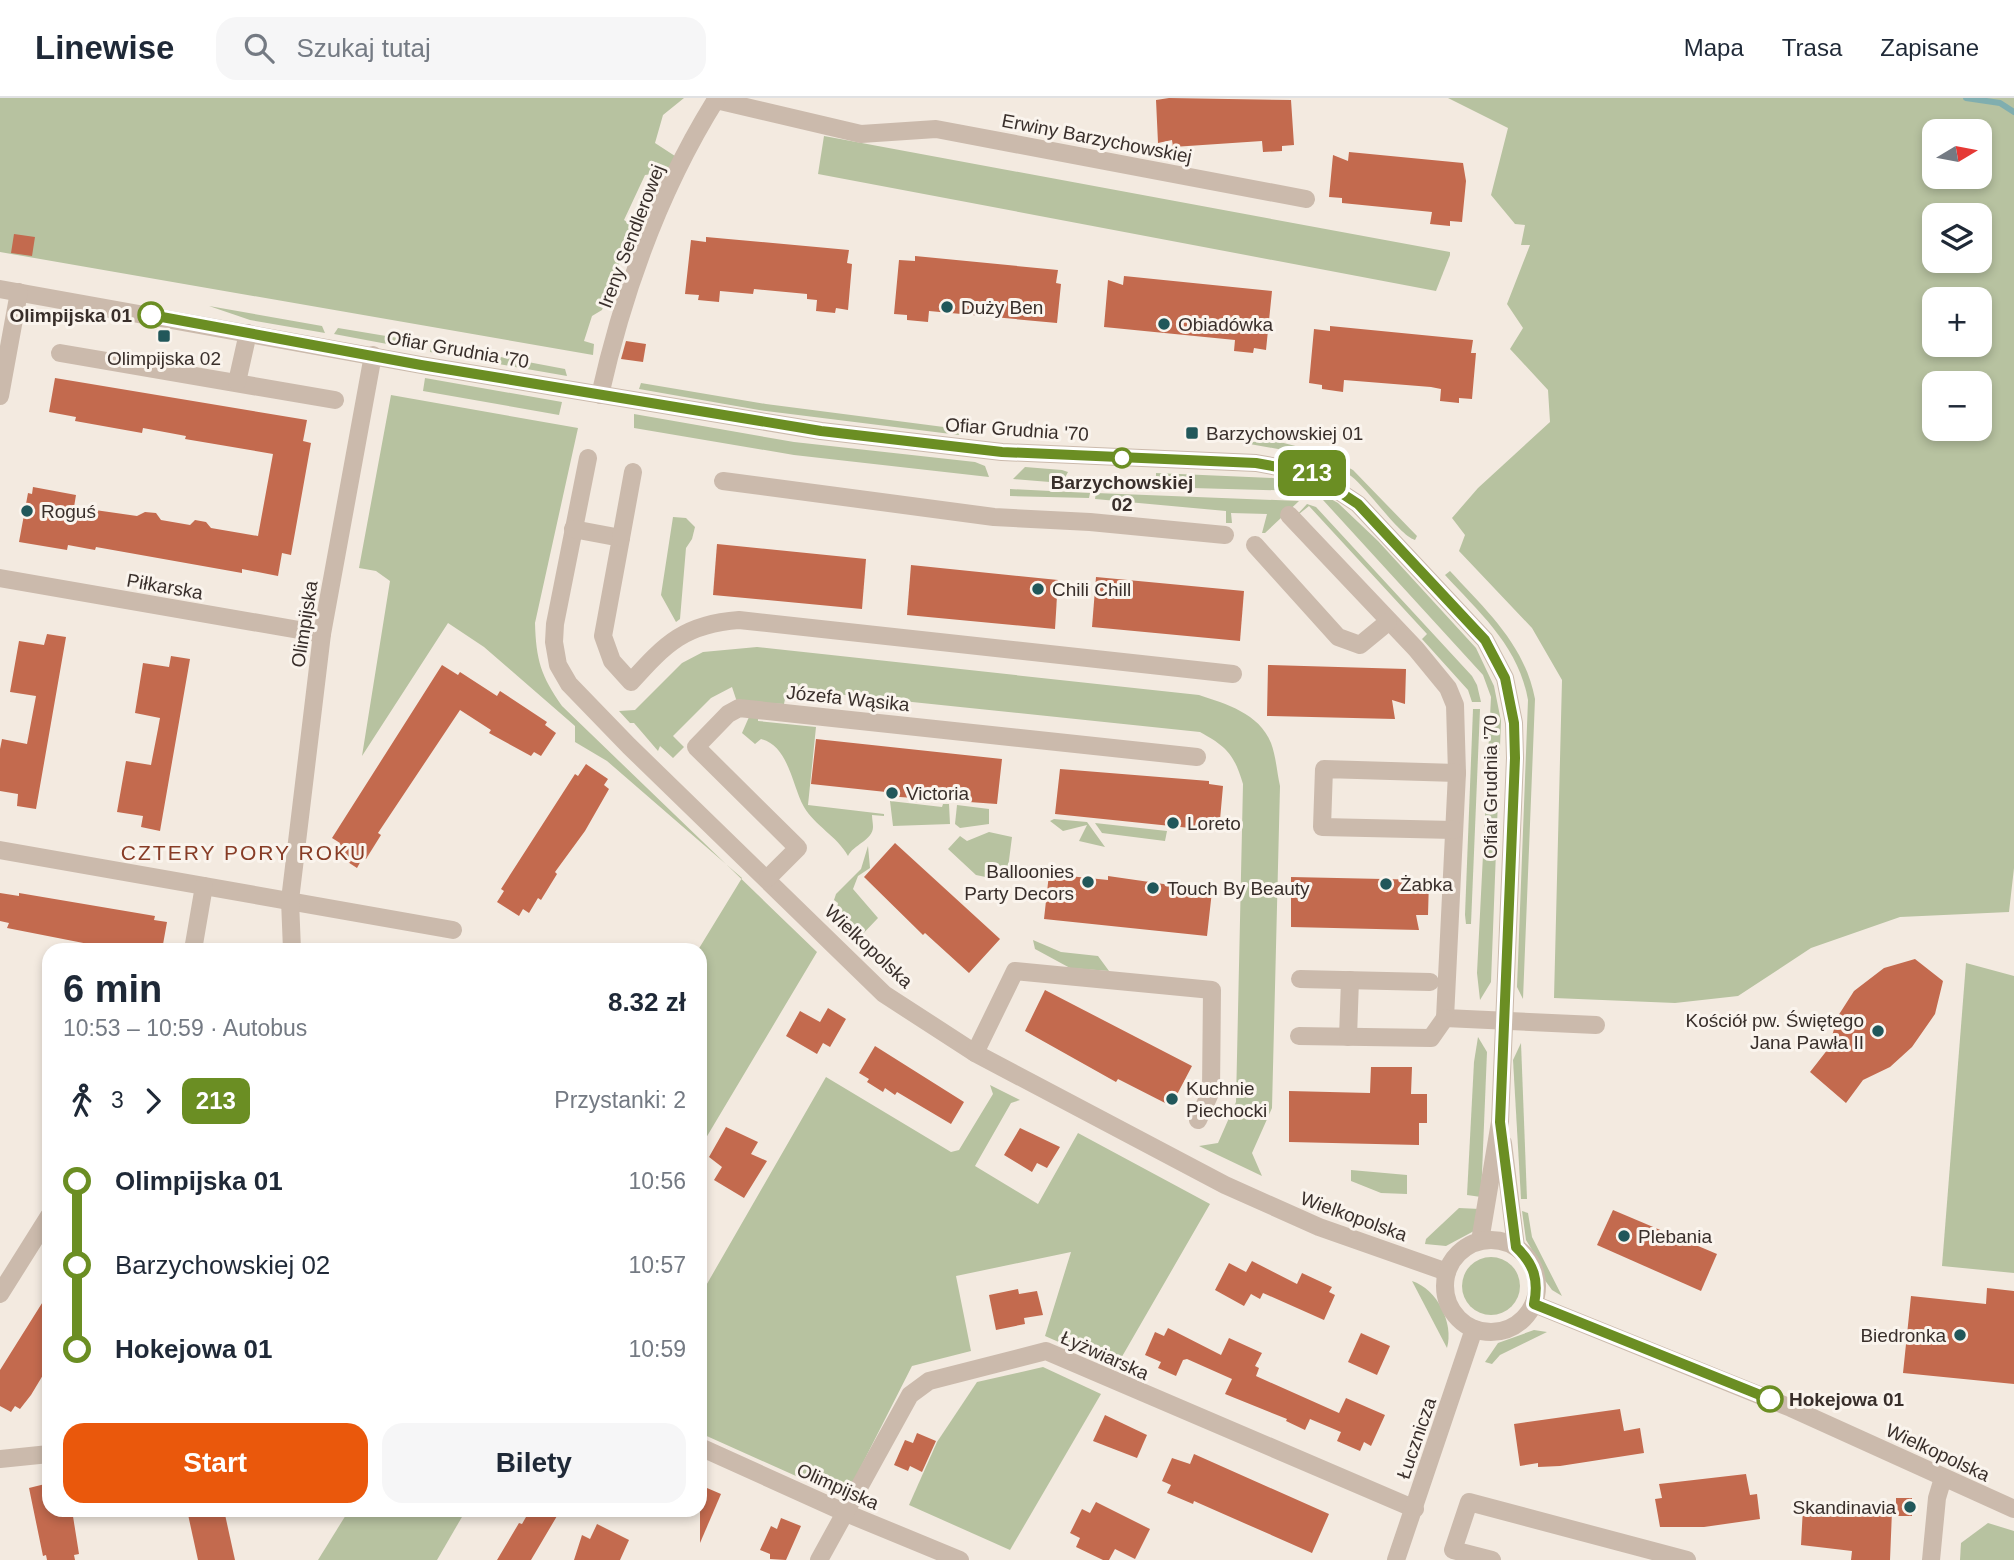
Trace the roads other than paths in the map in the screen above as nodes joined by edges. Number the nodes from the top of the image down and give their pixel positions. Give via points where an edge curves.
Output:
1 (716, 99) edge
2 (1306, 199) dead end
3 (0, 289) edge
4 (19, 292) junction
5 (248, 333) junction
6 (60, 353) dead end
7 (373, 355) junction
8 (237, 382) junction
9 (600, 395) junction
10 (0, 396) edge
11 (335, 400) dead end
12 (588, 458) dead end
13 (633, 472) dead end
14 (723, 481) dead end
15 (1289, 515) dead end
16 (573, 529) junction
17 (1225, 535) dead end
18 (621, 538) junction
19 (1255, 545) dead end
20 (0, 578) edge
21 (1388, 622) junction
22 (322, 634) junction
23 (1233, 674) dead end
24 (1197, 757) dead end
25 (1457, 773) junction
26 (1454, 830) junction
27 (0, 850) edge
28 (768, 878) junction
29 (204, 886) junction
30 (289, 900) junction
31 (453, 930) dead end
32 (194, 943) edge
33 (292, 943) edge
34 (1300, 979) dead end
35 (1350, 980) junction
36 (1430, 982) dead end
37 (1446, 1018) junction
38 (1504, 1021) junction
39 (1596, 1025) dead end
40 (1299, 1036) dead end
41 (1348, 1037) junction
42 (975, 1054) junction
43 (1198, 1119) dead end
44 (1500, 1122) junction
45 (42, 1227) edge
46 (1480, 1241) junction
47 (1516, 1247) junction
48 (1447, 1272) junction
49 (0, 1294) edge
50 (1534, 1304) junction
51 (1474, 1329) junction
52 (707, 1450) edge
53 (42, 1455) edge
54 (0, 1459) edge
55 (1943, 1478) junction
56 (1415, 1509) junction
57 (2014, 1509) edge
58 (846, 1513) junction
59 (819, 1560) edge
60 (960, 1560) edge
61 (1396, 1560) edge
62 (1492, 1560) edge
63 (1687, 1560) edge
64 (1931, 1560) edge

1 - 2 street, Erwiny Barzychowskiej via 861,134 936,129
1 - 9 street, Ireny Sendlerowej via 660,210 624,306
3 - 4 street, Ofiar Grudnia '70
4 - 5 street, Ofiar Grudnia '70
4 - 10 street
5 - 7 street, Ofiar Grudnia '70
5 - 8 street
6 - 8 street
7 - 9 street, Ofiar Grudnia '70
7 - 22 street, Olimpijska
8 - 11 street
9 - 38 street, Ofiar Grudnia '70 via 821,431 990,451 1285,466 1328,483 1358,504 1485,640 1505,678 1515,758
12 - 16 street, Wielkopolska
13 - 18 street
14 - 17 street via 994,517
15 - 21 street
16 - 18 street
16 - 28 street, Wielkopolska via 554,642 558,665 569,684 629,746
18 - 23 street via 603,636 612,661 631,682 687,630 709,622 739,620
19 - 21 street via 1338,637 1360,645
20 - 22 street, Piłkarska
21 - 25 street via 1448,688 1457,721
22 - 30 street, Olimpijska
24 - 28 street, Józefa Wąsika via 739,708 696,747 798,848
25 - 26 street
25 - 26 street via 1324,769 1322,827
26 - 37 street
27 - 29 street
28 - 42 street, Wielkopolska via 884,994
29 - 30 street
29 - 32 street
30 - 31 street
30 - 33 street, Olimpijska
34 - 35 street
35 - 36 street
35 - 41 street
37 - 38 street
37 - 41 street via 1431,1038
38 - 39 street
38 - 44 street, Ofiar Grudnia '70
40 - 41 street
42 - 43 street via 1016,971 1212,990 1211,1091
42 - 48 street, Wielkopolska via 1293,1217
44 - 46 street, Ofiar Grudnia '70
44 - 47 street, Ofiar Grudnia '70
45 - 49 street
46 - 47 street via 1499,1240
46 - 48 street via 1454,1258
47 - 50 street via 1535,1272
48 - 51 street via 1449,1306 1459,1320
50 - 51 street via 1524,1319 1509,1329
50 - 55 street, Wielkopolska via 1791,1408
51 - 56 street, Łucznicza
52 - 58 street, Olimpijska
53 - 54 street
55 - 57 street, Wielkopolska
55 - 64 street
56 - 58 street, Łyżwiarska via 1046,1351 919,1387 910,1395
56 - 61 street, Łucznicza
58 - 59 street, Łyżwiarska
58 - 60 street, Olimpijska
62 - 63 street via 1453,1550 1469,1502

